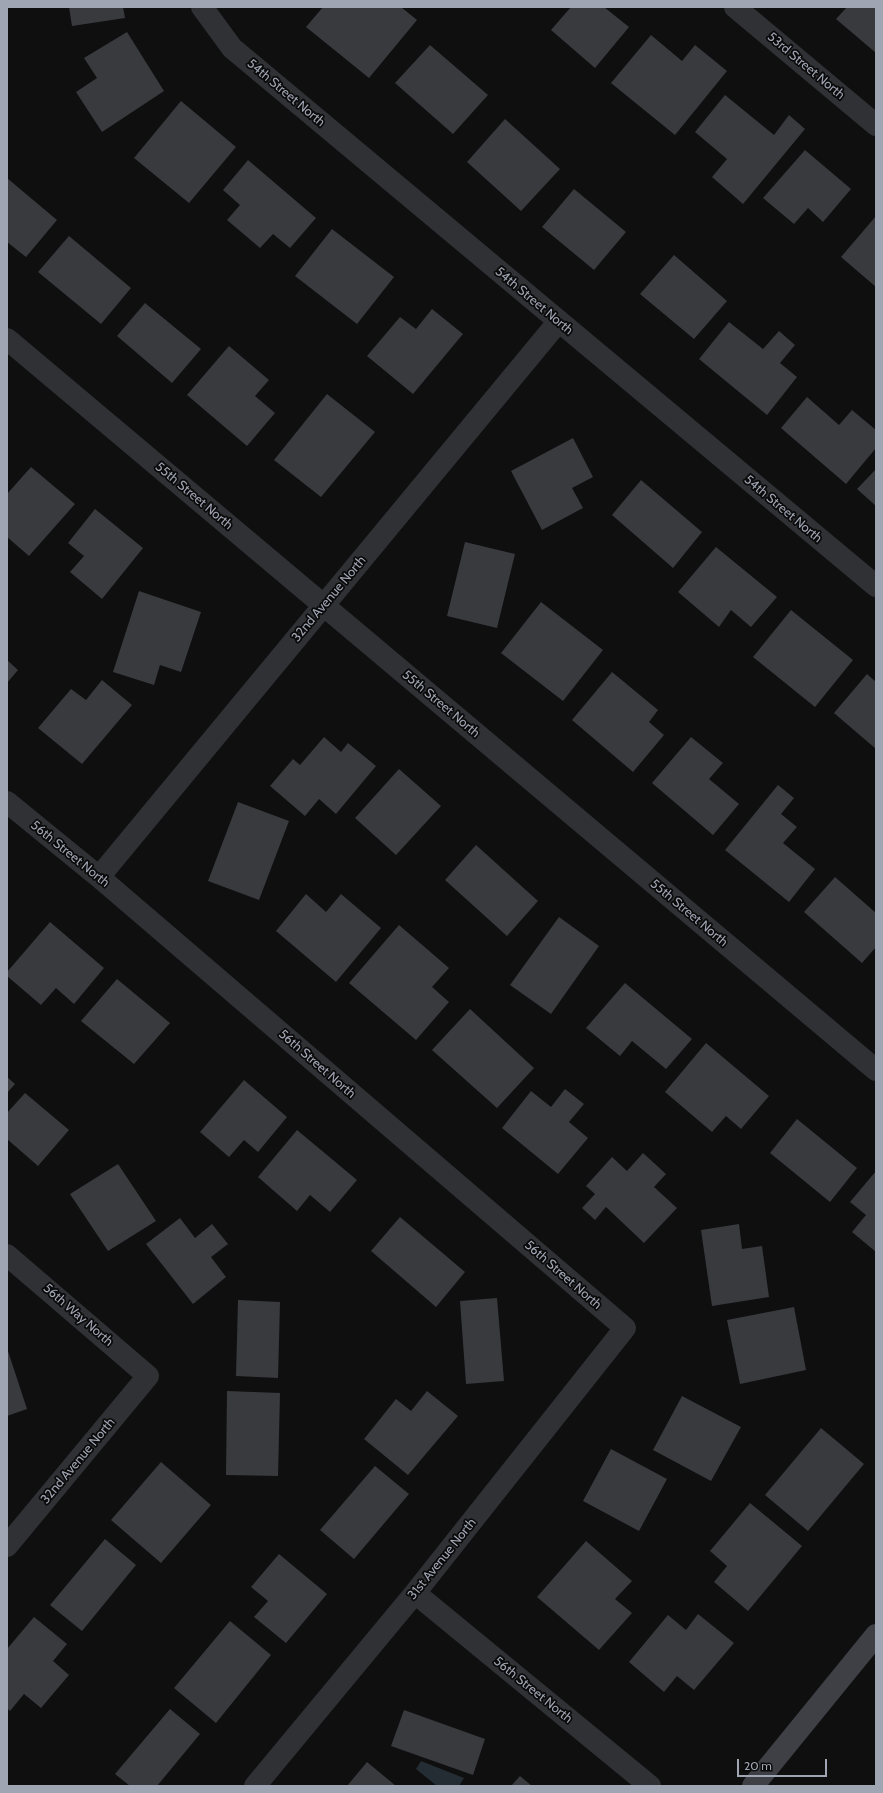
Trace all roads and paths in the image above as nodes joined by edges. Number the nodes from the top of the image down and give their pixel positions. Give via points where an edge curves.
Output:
1 (202, 7) edge
2 (735, 7) edge
3 (876, 125) edge
4 (559, 321) junction
5 (7, 339) edge
6 (876, 586) edge
7 (324, 605) junction
8 (7, 802) edge
9 (99, 877) junction
10 (876, 1070) edge
11 (7, 1254) edge
12 (625, 1328) joint
13 (148, 1376) joint
14 (7, 1546) edge
15 (415, 1593) junction
16 (876, 1636) edge
17 (255, 1786) edge
18 (650, 1786) edge
19 (753, 1786) edge

1 - 4 street, 54th Street North via 232,48
2 - 3 street, 53rd Street North
4 - 6 street, 54th Street North
4 - 7 street, 32nd Avenue North
5 - 7 street, 55th Street North
7 - 9 street, 32nd Avenue North
7 - 10 street, 55th Street North
8 - 9 street, 56th Street North
9 - 12 street, 56th Street North
11 - 13 street, 56th Way North
12 - 15 street, 31st Avenue North
13 - 14 street, 32nd Avenue North
15 - 17 street, 31st Avenue North
15 - 18 street, 56th Street North
16 - 19 street

